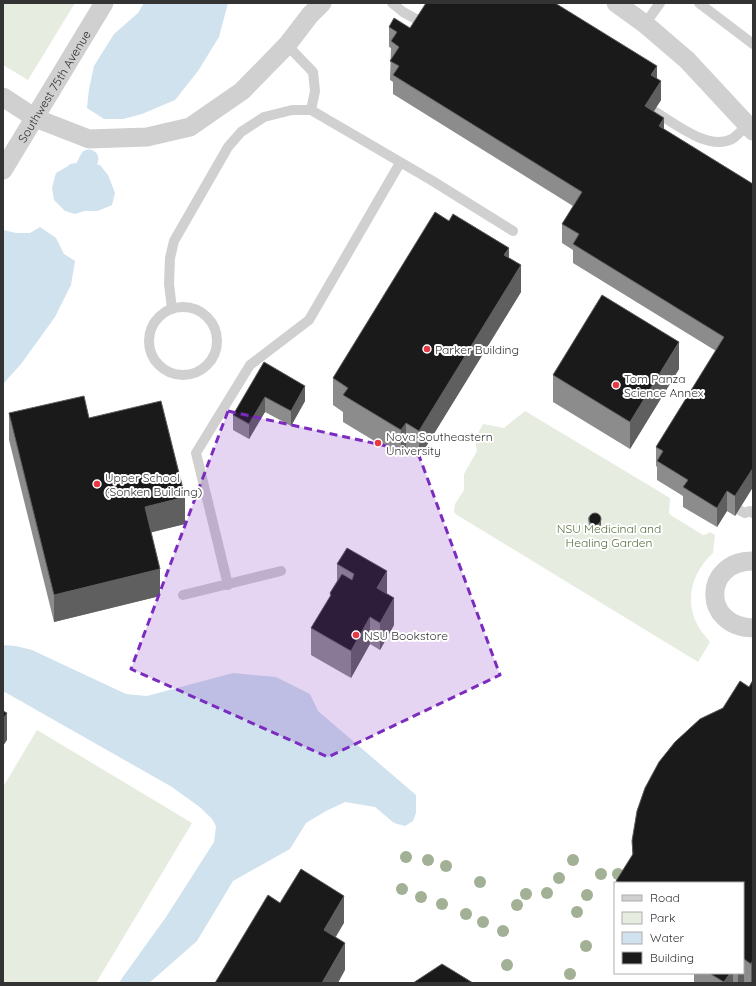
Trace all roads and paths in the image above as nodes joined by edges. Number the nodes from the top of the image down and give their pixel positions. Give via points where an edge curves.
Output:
1 (104, 3) edge
2 (322, 3) edge
3 (392, 3) edge
4 (616, 3) edge
5 (660, 3) edge
6 (698, 3) edge
7 (425, 24) edge
8 (644, 24) junction
9 (753, 44) edge
10 (287, 45) junction
11 (3, 97) edge
12 (311, 110) junction
13 (654, 111) edge
14 (35, 118) junction
15 (751, 125) edge
16 (400, 163) junction
17 (3, 170) edge
18 (513, 231) dead end
19 (172, 308) junction
20 (741, 506) edge
21 (751, 512) edge
22 (753, 561) edge
23 (280, 571) dead end
24 (228, 585) junction
25 (183, 595) dead end
26 (753, 628) edge

1 - 14 street, Southwest 75th Avenue
2 - 10 street
3 - 7 lane
4 - 8 street
5 - 8 lane
6 - 9 lane
8 - 15 street via 687,60
10 - 12 lane via 314,72 315,91
10 - 14 street via 242,91 190,128 147,137 89,139
11 - 14 street
12 - 16 lane
12 - 19 lane via 292,110 264,117 241,132 228,147 174,241 170,258 169,284
13 - 15 lane via 698,138 710,142 721,143
14 - 17 street, Southwest 75th Avenue
16 - 18 lane
16 - 24 lane via 309,320 250,365 196,454
19 - 19 lane via 154,322 148,344 151,355 166,371 177,375 189,375 199,371 212,360 217,344 216,333 212,322 194,308
20 - 21 lane via 744,513
22 - 26 street via 730,566 721,574 714,596 723,617 743,628
23 - 24 lane
24 - 25 lane

